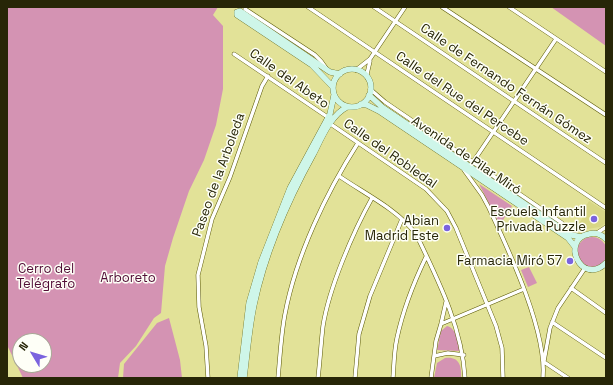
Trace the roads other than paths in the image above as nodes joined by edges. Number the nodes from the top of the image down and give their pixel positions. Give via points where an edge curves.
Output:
1 (308, 7) edge
2 (374, 7) edge
3 (405, 7) edge
4 (442, 7) edge
5 (509, 7) edge
6 (244, 10) edge
7 (396, 22) junction
8 (556, 39) junction
9 (375, 53) junction
10 (234, 54) dead end
11 (370, 60) junction
12 (356, 70) junction
13 (535, 70) junction
14 (606, 72) edge
15 (340, 74) junction
16 (268, 76) junction
17 (368, 78) junction
18 (333, 87) junction
19 (370, 92) junction
20 (334, 95) junction
21 (514, 101) junction
22 (361, 104) junction
23 (347, 106) junction
24 (606, 115) edge
25 (329, 121) junction
26 (493, 132) junction
27 (358, 143) junction
28 (606, 163) edge
29 (471, 164) junction
30 (460, 165) junction
31 (339, 176) junction
32 (372, 198) junction
33 (606, 208) edge
34 (402, 219) junction
35 (606, 227) edge
36 (597, 233) junction
37 (581, 237) junction
38 (606, 239) edge
39 (575, 247) junction
40 (426, 256) junction
41 (606, 263) edge
42 (585, 268) junction
43 (603, 268) edge
44 (571, 288) junction
45 (524, 289) junction
46 (446, 302) junction
47 (488, 304) junction
48 (606, 313) edge
49 (454, 319) junction
50 (552, 322) junction
51 (441, 324) junction
52 (540, 344) junction
53 (546, 346) junction
54 (464, 355) junction
55 (434, 356) junction
56 (606, 358) edge
57 (544, 362) junction
58 (208, 378) edge
59 (240, 378) edge
60 (244, 378) edge
61 (278, 378) edge
62 (318, 378) edge
63 (355, 378) edge
64 (392, 378) edge
65 (431, 378) edge
66 (465, 378) edge
67 (503, 378) edge
68 (543, 378) edge
69 (568, 378) edge

1 - 9 street, Calle del Rue del Percebe
2 - 7 street, Calle de Fernando Fernán Gómez
3 - 7 street
4 - 13 street
5 - 8 street
6 - 15 street via 326,69
6 - 18 street via 236,13 312,65
7 - 9 street
7 - 21 street, Calle de Fernando Fernán Gómez
8 - 13 street
8 - 14 street
9 - 11 street
9 - 26 street, Calle del Rue del Percebe
10 - 16 street, Calle del Abeto
11 - 12 street
11 - 17 street
12 - 15 street via 346,70
12 - 17 street
13 - 21 street
13 - 24 street
15 - 18 street
16 - 25 street, Calle del Abeto
16 - 58 street, Paseo de la Arboleda via 262,86 202,251 198,289
17 - 19 street
18 - 20 street
19 - 22 street
19 - 29 street, Avenida de Pilar Miró via 376,103
20 - 23 street via 340,103
20 - 25 street
21 - 26 street
21 - 28 street, Calle de Fernando Fernán Gómez
22 - 23 street
22 - 30 street, Avenida de Pilar Miró via 379,111
23 - 25 street
25 - 27 street, Calle del Robledal
25 - 59 street via 290,188 261,262 249,303
25 - 60 street via 294,190 265,264 254,305
26 - 29 street
26 - 33 street, Calle del Rue del Percebe
27 - 31 street
27 - 47 street, Calle del Robledal via 426,189 440,202 456,228
29 - 37 street, Avenida de Pilar Miró via 566,231
30 - 39 street, Avenida de Pilar Miró via 568,238
30 - 45 street via 482,195
31 - 32 street
31 - 61 street via 317,217 296,272 285,314
32 - 34 street
32 - 62 street via 355,231 323,325
34 - 40 street via 416,234
34 - 63 street via 370,296 360,334
35 - 36 street
36 - 37 street
36 - 38 street
37 - 39 street
39 - 42 street via 577,261
40 - 46 street
40 - 64 street via 396,339
41 - 43 street
42 - 43 street
42 - 44 street
44 - 48 street
44 - 50 street
45 - 47 street
45 - 52 street via 534,316
46 - 49 street
46 - 51 street
47 - 49 street
47 - 67 street, Calle del Robledal via 502,348
49 - 51 street
49 - 54 street
50 - 53 street
50 - 56 street
51 - 55 street
52 - 53 street
52 - 57 street
53 - 57 street
54 - 55 street via 448,353
54 - 66 street
55 - 65 street
57 - 68 street
57 - 69 street

